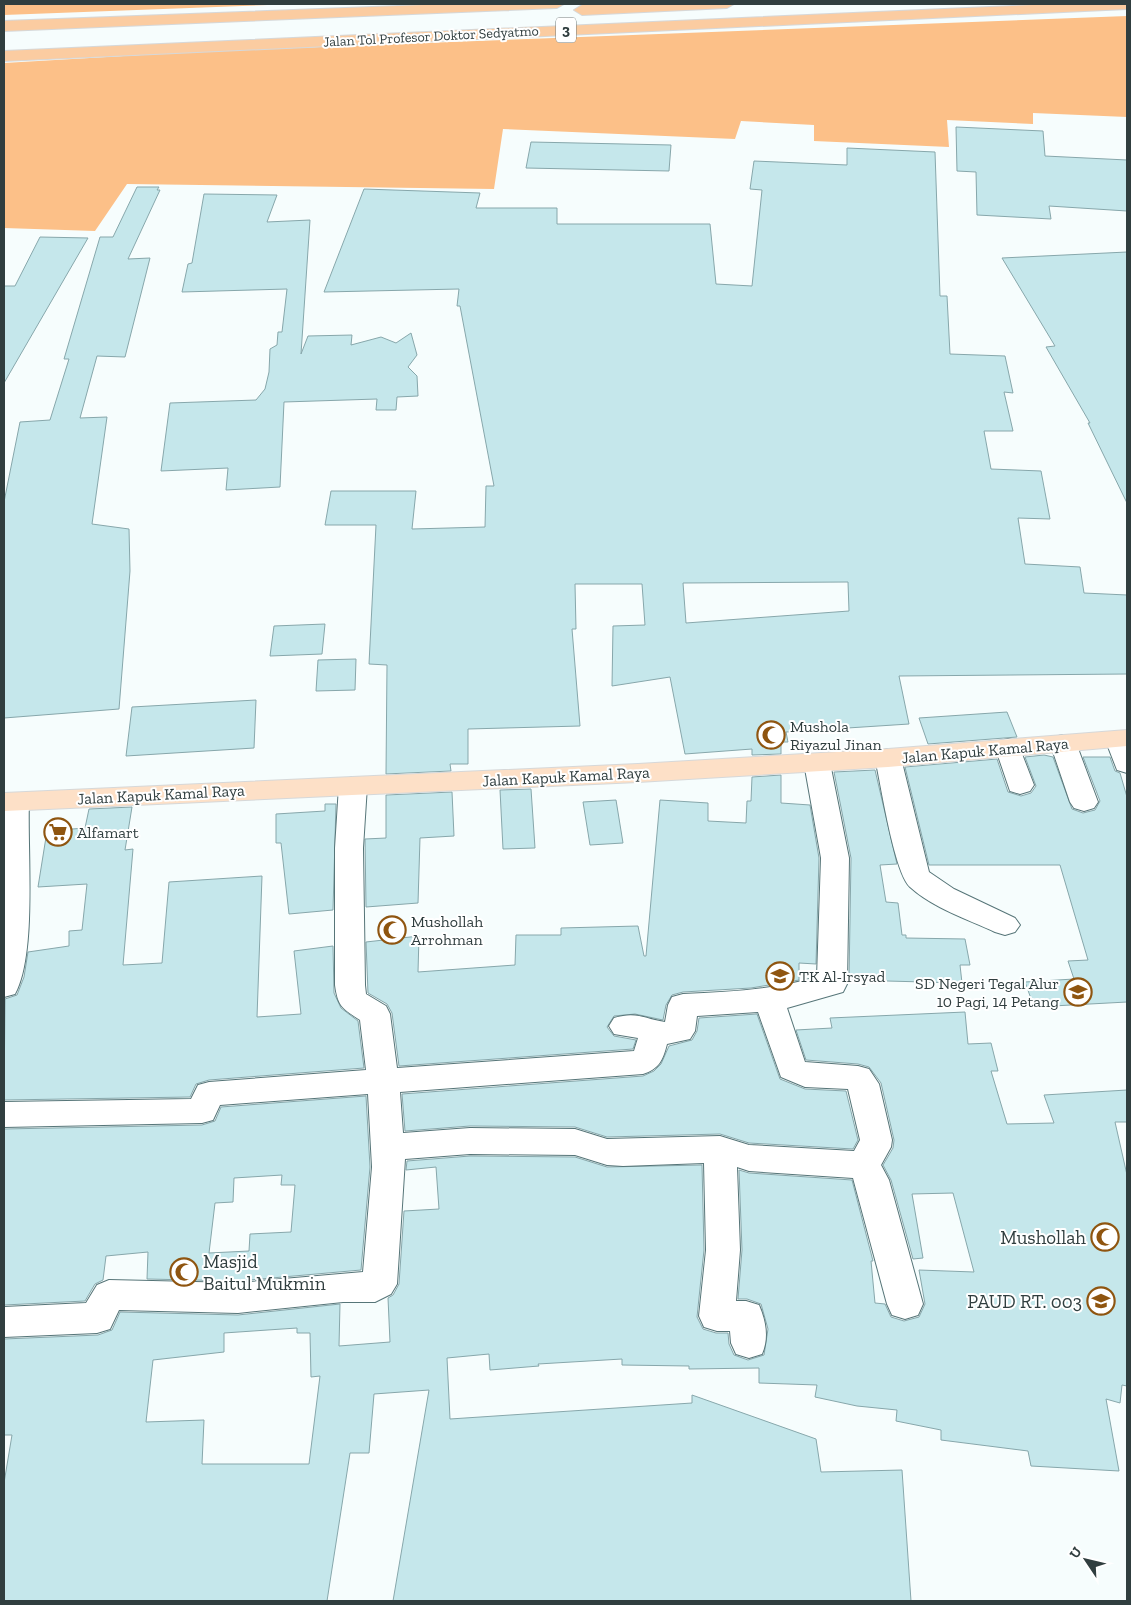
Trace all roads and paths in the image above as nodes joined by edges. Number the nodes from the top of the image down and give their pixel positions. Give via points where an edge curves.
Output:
1 (557, 4) edge
2 (727, 4) edge
3 (935, 4) edge
4 (1127, 5) edge
5 (4, 26) edge
6 (4, 37) edge
7 (4, 45) edge
8 (4, 56) edge
9 (1122, 739) edge
10 (1062, 743) junction
11 (1008, 747) junction
12 (888, 758) junction
13 (817, 762) junction
14 (1127, 764) edge
15 (1020, 785) dead end
16 (352, 786) junction
17 (10, 802) edge
18 (1084, 802) dead end
19 (1005, 926) dead end
20 (4, 986) edge
21 (769, 999) junction
22 (625, 1026) dead end
23 (658, 1033) junction
24 (383, 1080) junction
25 (4, 1115) edge
26 (387, 1147) junction
27 (720, 1149) junction
28 (864, 1165) junction
29 (905, 1304) dead end
30 (4, 1322) edge
31 (749, 1342) dead end

1 - 5 highway, Jalan Tol Profesor Doktor Sedyatmo / 3
2 - 6 highway, Jalan Tol Profesor Doktor Sedyatmo / 3
3 - 7 highway, Jalan Tol Profesor Doktor Sedyatmo / 3
4 - 8 highway, Jalan Tol Profesor Doktor Sedyatmo / 3
9 - 10 main road, Jalan Kapuk Kamal Raya
9 - 14 street
10 - 11 main road, Jalan Kapuk Kamal Raya
10 - 18 street
11 - 12 main road, Jalan Kapuk Kamal Raya
11 - 15 street
12 - 13 main road, Jalan Kapuk Kamal Raya
12 - 19 street via 912,867 919,879 944,896
13 - 16 main road, Jalan Kapuk Kamal Raya
13 - 21 street via 836,858 832,984
16 - 17 main road, Jalan Kapuk Kamal Raya
16 - 24 street via 350,984 352,1000 375,1014
17 - 20 street via 15,906
21 - 23 street via 686,1003 682,1007 679,1030
21 - 28 street via 796,1073 858,1078 863,1084 876,1140
22 - 23 street via 645,1027
23 - 24 street via 652,1038 648,1057 643,1062
24 - 25 street via 209,1094 202,1111
24 - 26 street
26 - 27 street via 470,1141 576,1142 607,1152 623,1153
26 - 30 street via 389,1167 380,1280 375,1287 343,1287 238,1298 109,1295 97,1318
27 - 28 street via 749,1158
27 - 31 street via 723,1250 718,1316 746,1316
28 - 29 street via 872,1180

